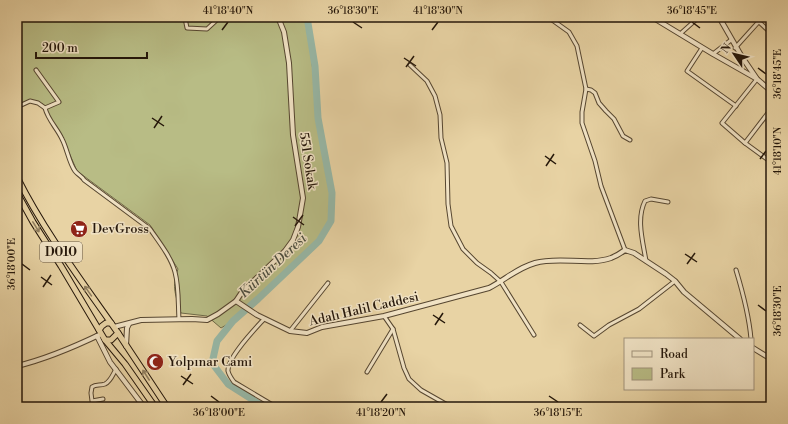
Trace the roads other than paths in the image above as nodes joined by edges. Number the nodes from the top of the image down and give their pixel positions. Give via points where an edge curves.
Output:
1 (220, 17) edge
2 (278, 17) edge
3 (548, 17) edge
4 (652, 17) edge
5 (699, 17) edge
6 (719, 17) edge
7 (756, 17) edge
8 (764, 17) edge
9 (185, 18) dead end
10 (759, 22) junction
11 (771, 33) edge
12 (680, 34) junction
13 (731, 40) junction
14 (702, 48) junction
15 (736, 48) junction
16 (713, 54) junction
17 (410, 65) dead end
18 (36, 70) dead end
19 (757, 79) junction
20 (586, 90) junction
21 (771, 91) edge
22 (736, 106) junction
23 (17, 107) edge
24 (45, 108) junction
25 (771, 109) edge
26 (630, 140) dead end
27 (745, 143) junction
28 (770, 160) edge
29 (17, 177) edge
30 (17, 193) edge
31 (668, 202) dead end
32 (625, 250) junction
33 (646, 261) junction
34 (736, 270) dead end
35 (675, 281) junction
36 (501, 282) junction
37 (328, 283) dead end
38 (236, 301) junction
39 (384, 316) junction
40 (179, 319) junction
41 (264, 319) junction
42 (129, 324) junction
43 (112, 325) junction
44 (580, 325) dead end
45 (393, 329) junction
46 (290, 332) junction
47 (118, 333) junction
48 (99, 334) junction
49 (534, 335) dead end
50 (739, 338) edge
51 (751, 338) edge
52 (105, 340) junction
53 (126, 346) junction
54 (754, 349) edge
55 (771, 359) edge
56 (17, 366) edge
57 (116, 369) junction
58 (367, 372) dead end
59 (103, 399) dead end
60 (144, 407) edge
61 (155, 407) edge
62 (167, 407) edge
63 (276, 407) edge
64 (451, 407) edge

1 - 9 street via 207,29 187,28
2 - 38 street, 551 Sokak via 284,32 289,63 293,135 304,198 293,240
3 - 20 street via 569,32 574,41 580,57
4 - 12 street
5 - 12 street
6 - 13 street
7 - 10 street
8 - 10 street
10 - 11 street
10 - 15 street
12 - 14 street
13 - 15 street
13 - 16 street
14 - 16 street
14 - 22 street via 687,71
15 - 19 street
16 - 19 street
17 - 36 street via 427,81 435,96 440,115 441,138 447,164 451,226 463,249
18 - 24 street via 58,102
19 - 21 street
19 - 22 street
20 - 26 street via 595,93 599,103 614,118 623,136
20 - 32 street via 582,123 605,198
22 - 27 street via 722,123
23 - 24 street via 30,101
24 - 40 street via 76,172 147,225 158,240 175,272
25 - 27 street
27 - 28 street
43 -> 29 highway, D010 via 27,198
30 -> 48 highway, D010
31 - 33 street via 651,199 643,205 640,216
32 - 33 street
32 - 36 street, Adalı Halil Caddesi via 613,258 601,260 534,263 510,274
33 - 35 street
34 - 51 street via 745,297
35 - 44 street via 639,310 609,325 594,336
35 - 50 street via 684,292
36 - 39 street, Adalı Halil Caddesi via 489,288
36 - 49 street
37 - 46 street
38 - 40 street, 551 Sokak via 207,320
38 - 41 street, Adalı Halil Caddesi
39 - 45 street
39 - 46 street, Adalı Halil Caddesi via 322,327 307,334
40 - 42 street, 551 Sokak via 140,320
41 - 46 street, Adalı Halil Caddesi
41 - 63 street via 230,360 228,370 234,382
42 - 43 street, 551 Sokak
42 - 53 street
43 - 47 highway, D010
43 - 48 highway via 106,323
45 - 58 street
45 - 64 street via 409,379 421,390
47 - 52 highway via 114,338
47 - 53 highway, D010
48 - 52 highway, D010
48 - 56 street
48 - 57 street via 110,362
52 - 61 highway, D010
62 -> 53 highway, D010
54 - 55 street
57 - 59 street via 105,384 96,384 92,387 92,401
57 - 60 street

